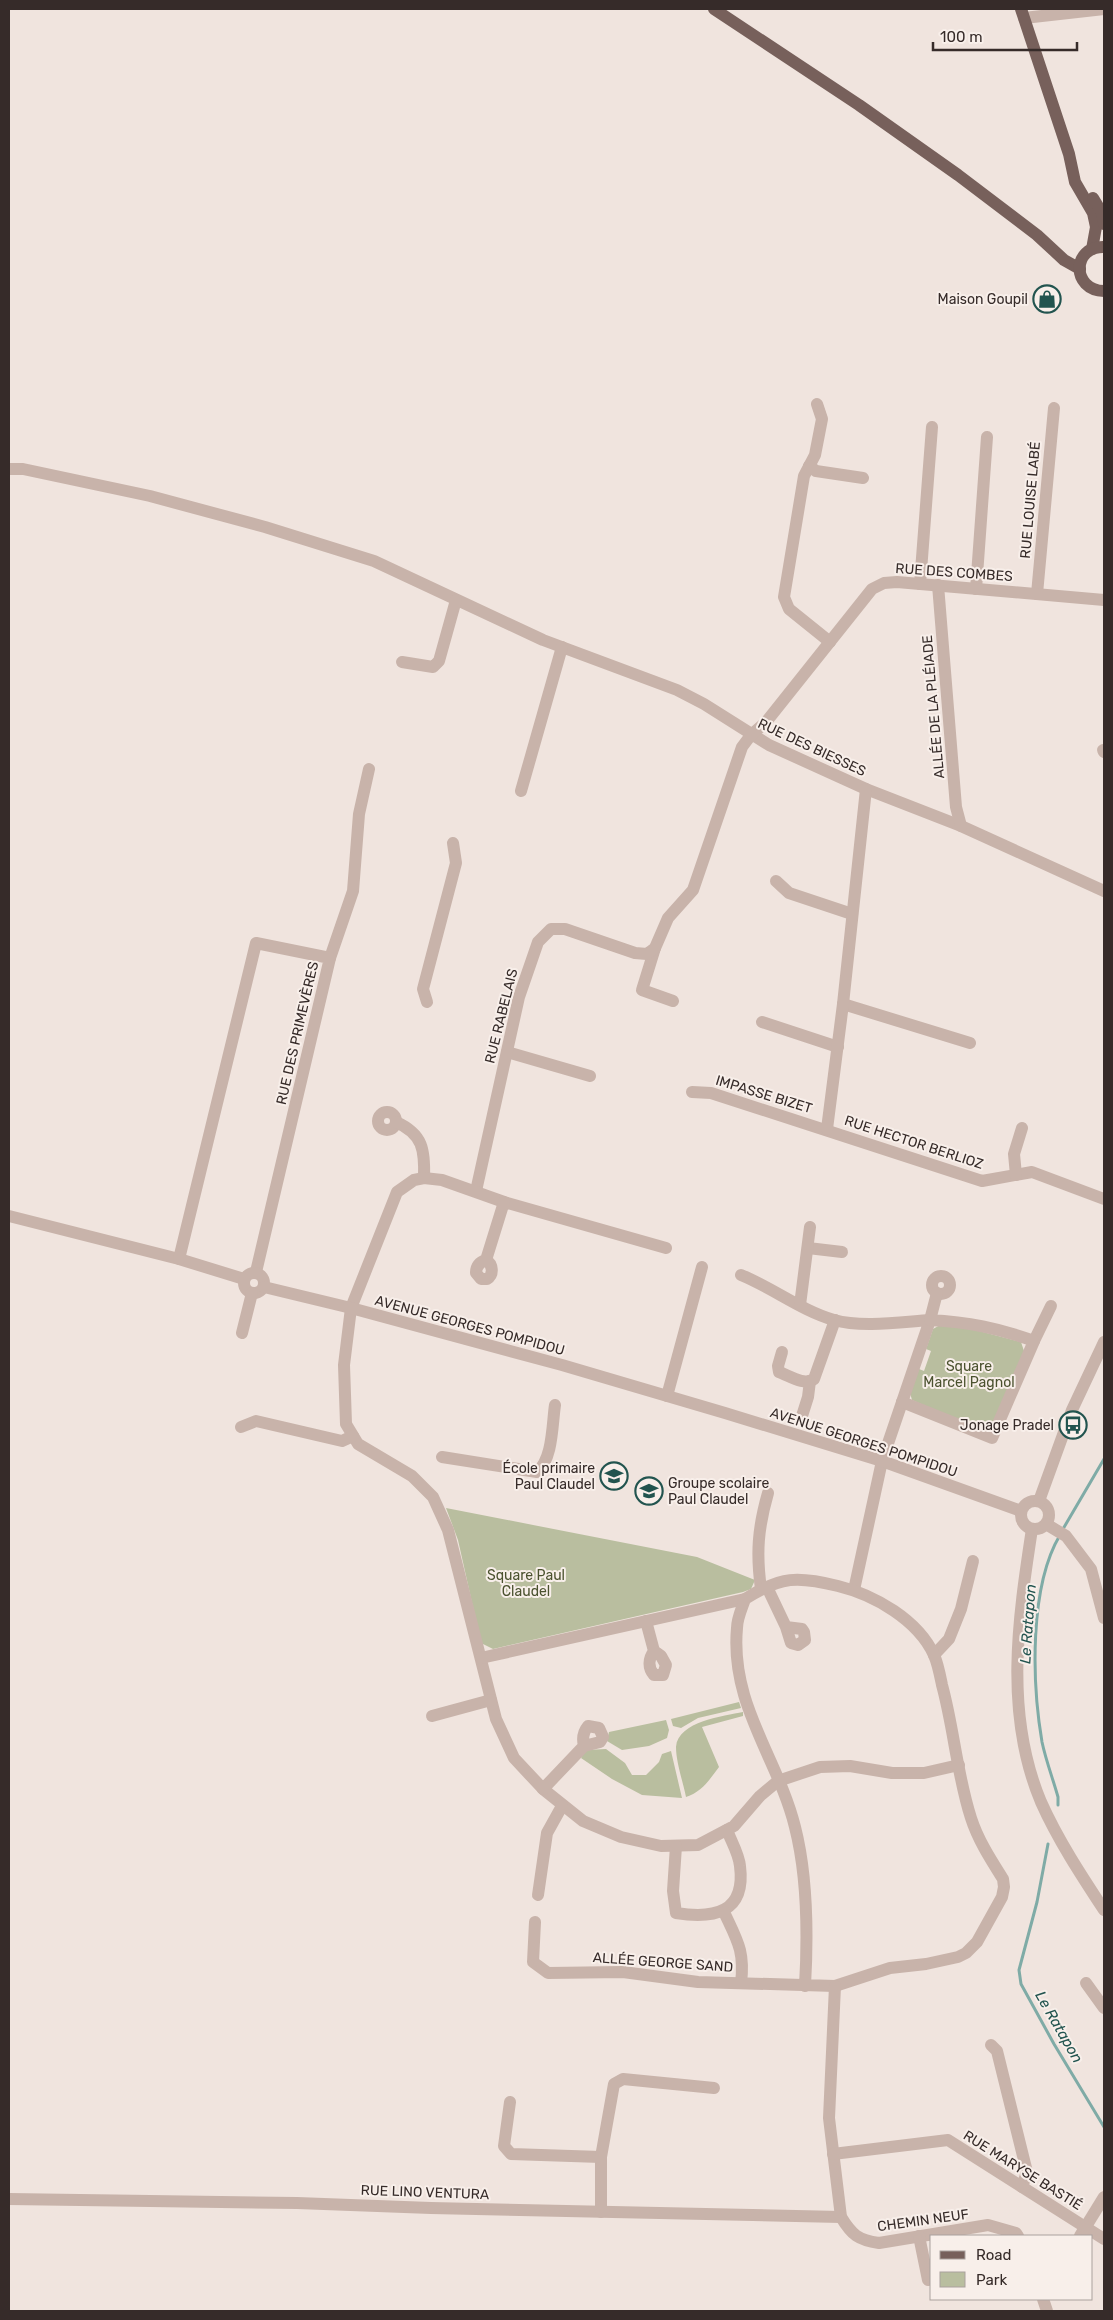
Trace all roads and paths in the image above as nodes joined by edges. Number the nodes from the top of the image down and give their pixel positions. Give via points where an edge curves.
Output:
1 (714, 9) edge
2 (1104, 9) edge
3 (1022, 13) edge
4 (1069, 154) junction
5 (1104, 224) edge
6 (1090, 255) edge
7 (1104, 291) edge
8 (817, 404) dead end
9 (1054, 408) dead end
10 (932, 427) dead end
11 (987, 437) dead end
12 (809, 466) junction
13 (9, 469) edge
14 (863, 478) dead end
15 (920, 584) junction
16 (938, 586) junction
17 (976, 589) junction
18 (1037, 594) junction
19 (456, 600) junction
20 (1104, 600) edge
21 (830, 642) junction
22 (562, 647) junction
23 (402, 662) dead end
24 (751, 735) junction
25 (369, 769) dead end
26 (866, 788) junction
27 (521, 791) dead end
28 (961, 826) junction
29 (453, 842) dead end
30 (776, 881) dead end
31 (1104, 891) edge
32 (852, 914) junction
33 (655, 948) junction
34 (330, 958) junction
35 (673, 1001) dead end
36 (427, 1002) dead end
37 (843, 1004) junction
38 (762, 1022) dead end
39 (970, 1043) dead end
40 (838, 1047) junction
41 (506, 1052) junction
42 (590, 1076) dead end
43 (692, 1092) dead end
44 (396, 1122) dead end
45 (1022, 1128) dead end
46 (827, 1129) junction
47 (1016, 1175) junction
48 (424, 1178) junction
49 (476, 1191) junction
50 (1104, 1199) edge
51 (504, 1202) junction
52 (9, 1216) edge
53 (810, 1227) dead end
54 (666, 1248) dead end
55 (808, 1248) junction
56 (842, 1252) dead end
57 (179, 1259) junction
58 (486, 1260) dead end
59 (702, 1267) dead end
60 (741, 1275) dead end
61 (250, 1276) junction
62 (258, 1290) junction
63 (937, 1293) dead end
64 (800, 1305) junction
65 (1051, 1306) dead end
66 (351, 1308) junction
67 (835, 1320) junction
68 (930, 1320) junction
69 (242, 1334) dead end
70 (1034, 1341) junction
71 (1104, 1342) edge
72 (782, 1352) dead end
73 (810, 1381) junction
74 (667, 1396) junction
75 (902, 1402) junction
76 (555, 1405) dead end
77 (802, 1416) dead end
78 (241, 1427) dead end
79 (353, 1436) junction
80 (442, 1458) dead end
81 (882, 1460) junction
82 (768, 1493) dead end
83 (1039, 1501) junction
84 (1021, 1511) junction
85 (1051, 1526) junction
86 (1032, 1529) junction
87 (973, 1561) dead end
88 (764, 1588) junction
89 (854, 1590) junction
90 (745, 1599) junction
91 (1104, 1618) edge
92 (646, 1621) junction
93 (786, 1627) dead end
94 (654, 1651) dead end
95 (934, 1655) junction
96 (481, 1658) junction
97 (491, 1700) junction
98 (432, 1716) dead end
99 (584, 1746) dead end
100 (959, 1765) junction
101 (778, 1781) junction
102 (542, 1789) junction
103 (562, 1806) junction
104 (727, 1830) junction
105 (676, 1846) junction
106 (538, 1895) dead end
107 (1104, 1910) edge
108 (724, 1912) junction
109 (535, 1922) dead end
110 (741, 1983) junction
111 (1086, 1983) dead end
112 (805, 1986) junction
113 (835, 1986) junction
114 (1104, 2008) edge
115 (991, 2044) dead end
116 (714, 2088) dead end
117 (510, 2102) dead end
118 (833, 2154) junction
119 (601, 2157) junction
120 (1022, 2187) junction
121 (1104, 2198) edge
122 (9, 2199) edge
123 (601, 2212) junction
124 (841, 2217) junction
125 (1083, 2232) edge
126 (1017, 2235) edge
127 (919, 2236) junction
128 (930, 2280) edge

1 - 6 main road via 859,105 1037,235 1066,253
2 - 3 street
3 - 4 main road
4 - 5 main road via 1102,213
4 - 6 main road via 1075,182 1092,213 1096,228
6 - 7 main road via 1080,275 1087,285
8 - 12 street via 822,418 815,455
9 - 18 street, RUE LOUISE LABÉ
10 - 15 street
11 - 17 street
12 - 14 street via 816,471
12 - 21 street via 804,476 784,597 789,609
13 - 19 street, RUE DES BIESSES via 23,469 150,496 265,527 374,561
15 - 16 street, RUE DES COMBES
15 - 21 street, RUE DES COMBES via 884,583 872,589
16 - 17 street, RUE DES COMBES
16 - 28 street, ALLÉE DE LA PLÉIADE via 956,807
17 - 18 street, RUE DES COMBES
18 - 20 street, RUE DES COMBES
19 - 22 street, RUE DES BIESSES
19 - 23 street via 439,662 433,667
21 - 24 street, RUE DES COMBES via 766,722
22 - 24 street, RUE DES BIESSES via 684,693
22 - 27 street
24 - 26 street, RUE DES BIESSES
24 - 33 street via 742,747 693,890 668,918
25 - 34 street via 359,814 353,891
26 - 28 street, RUE DES BIESSES
26 - 32 street, RUE HECTOR BERLIOZ
28 - 31 street, RUE DES BIESSES
29 - 36 street via 456,863 423,989
30 - 32 street via 789,893
32 - 37 street, RUE HECTOR BERLIOZ
33 - 35 street via 642,990
33 - 41 street, RUE RABELAIS via 647,954 635,953 565,929 551,929 538,942 518,997
34 - 57 street, RUE DES PRIMEVÈRES via 256,943
34 - 61 street, RUE DES PRIMEVÈRES
37 - 39 street
37 - 40 street, RUE HECTOR BERLIOZ
38 - 40 street
40 - 46 street, RUE HECTOR BERLIOZ
41 - 42 street
41 - 49 street, RUE RABELAIS
43 - 46 street, IMPASSE BIZET via 711,1093
44 - 48 street via 410,1129 421,1145
45 - 47 street via 1014,1154
46 - 47 street, RUE HECTOR BERLIOZ via 982,1181
47 - 50 street, RUE HECTOR BERLIOZ via 1032,1172
48 - 49 street
48 - 66 street via 414,1180 398,1192
49 - 51 street
51 - 54 street
51 - 58 street
52 - 57 street
53 - 55 street
55 - 56 street
55 - 64 street
57 - 61 street
59 - 74 street
60 - 64 street
61 - 62 street via 263,1278
61 - 62 street via 245,1288
62 - 66 street, AVENUE GEORGES POMPIDOU
62 - 69 street
63 - 68 street
64 - 67 street
65 - 70 street
66 - 74 street, AVENUE GEORGES POMPIDOU
66 - 79 street via 344,1375 346,1424
67 - 68 street via 868,1324
67 - 73 street via 814,1378
68 - 70 street via 965,1322
68 - 75 street
70 - 75 street via 992,1438
71 - 83 street via 1072,1410
72 - 73 street via 778,1366 780,1372
73 - 77 street
74 - 81 street, AVENUE GEORGES POMPIDOU
75 - 81 street
76 - 80 street via 547,1456 544,1467 537,1472
78 - 79 street via 256,1421 342,1441
79 - 96 street via 358,1444 412,1476 433,1497 448,1530
81 - 84 street, AVENUE GEORGES POMPIDOU
81 - 89 street
82 - 88 street via 759,1522 757,1558
83 - 84 street via 1030,1502
83 - 85 street via 1049,1510
84 - 86 street via 1022,1521
85 - 86 street
85 - 91 street via 1066,1536 1090,1569
86 - 107 street via 1017,1646 1017,1688 1023,1736 1041,1801 1068,1855
87 - 95 street via 961,1609 949,1639
88 - 89 street via 787,1579
88 - 90 street
88 - 93 street
89 - 95 street via 883,1604 914,1627
90 - 92 street
90 - 101 street via 737,1626 736,1663 746,1705
92 - 94 street
92 - 96 street
95 - 100 street, ALLÉE GEORGE SAND
96 - 97 street
97 - 98 street
97 - 102 street via 514,1758
99 - 102 street
100 - 101 street via 924,1773 892,1773 850,1766 820,1767
100 - 113 street, ALLÉE GEORGE SAND via 971,1818 1003,1879 1002,1897 982,1934 972,1948 958,1957 890,1968
101 - 104 street
101 - 112 street via 795,1826 803,1878 808,1943
102 - 103 street
103 - 105 street via 583,1821 621,1837
103 - 106 street via 547,1833
104 - 105 street via 698,1845
104 - 108 street via 740,1865 740,1885 739,1895
105 - 108 street via 673,1892 676,1913 697,1916
108 - 110 street via 744,1961
109 - 110 street, ALLÉE GEORGE SAND via 533,1962 548,1973 623,1972 698,1982
110 - 112 street, ALLÉE GEORGE SAND
111 - 114 street
112 - 113 street, ALLÉE GEORGE SAND
113 - 118 street via 829,2118
115 - 120 street via 997,2051 1028,2172
116 - 119 street via 623,2079 614,2084
117 - 119 street via 504,2146 511,2154
118 - 120 street, RUE MARYSE BASTIÉ via 948,2140
118 - 124 street
119 - 123 street
120 - 125 street, RUE MARYSE BASTIÉ
121 - 125 street
122 - 123 street, RUE LINO VENTURA
123 - 124 street, RUE LINO VENTURA
124 - 127 street, CHEMIN NEUF via 849,2231 863,2241 879,2243
126 - 127 street, CHEMIN NEUF via 988,2225
127 - 128 street

